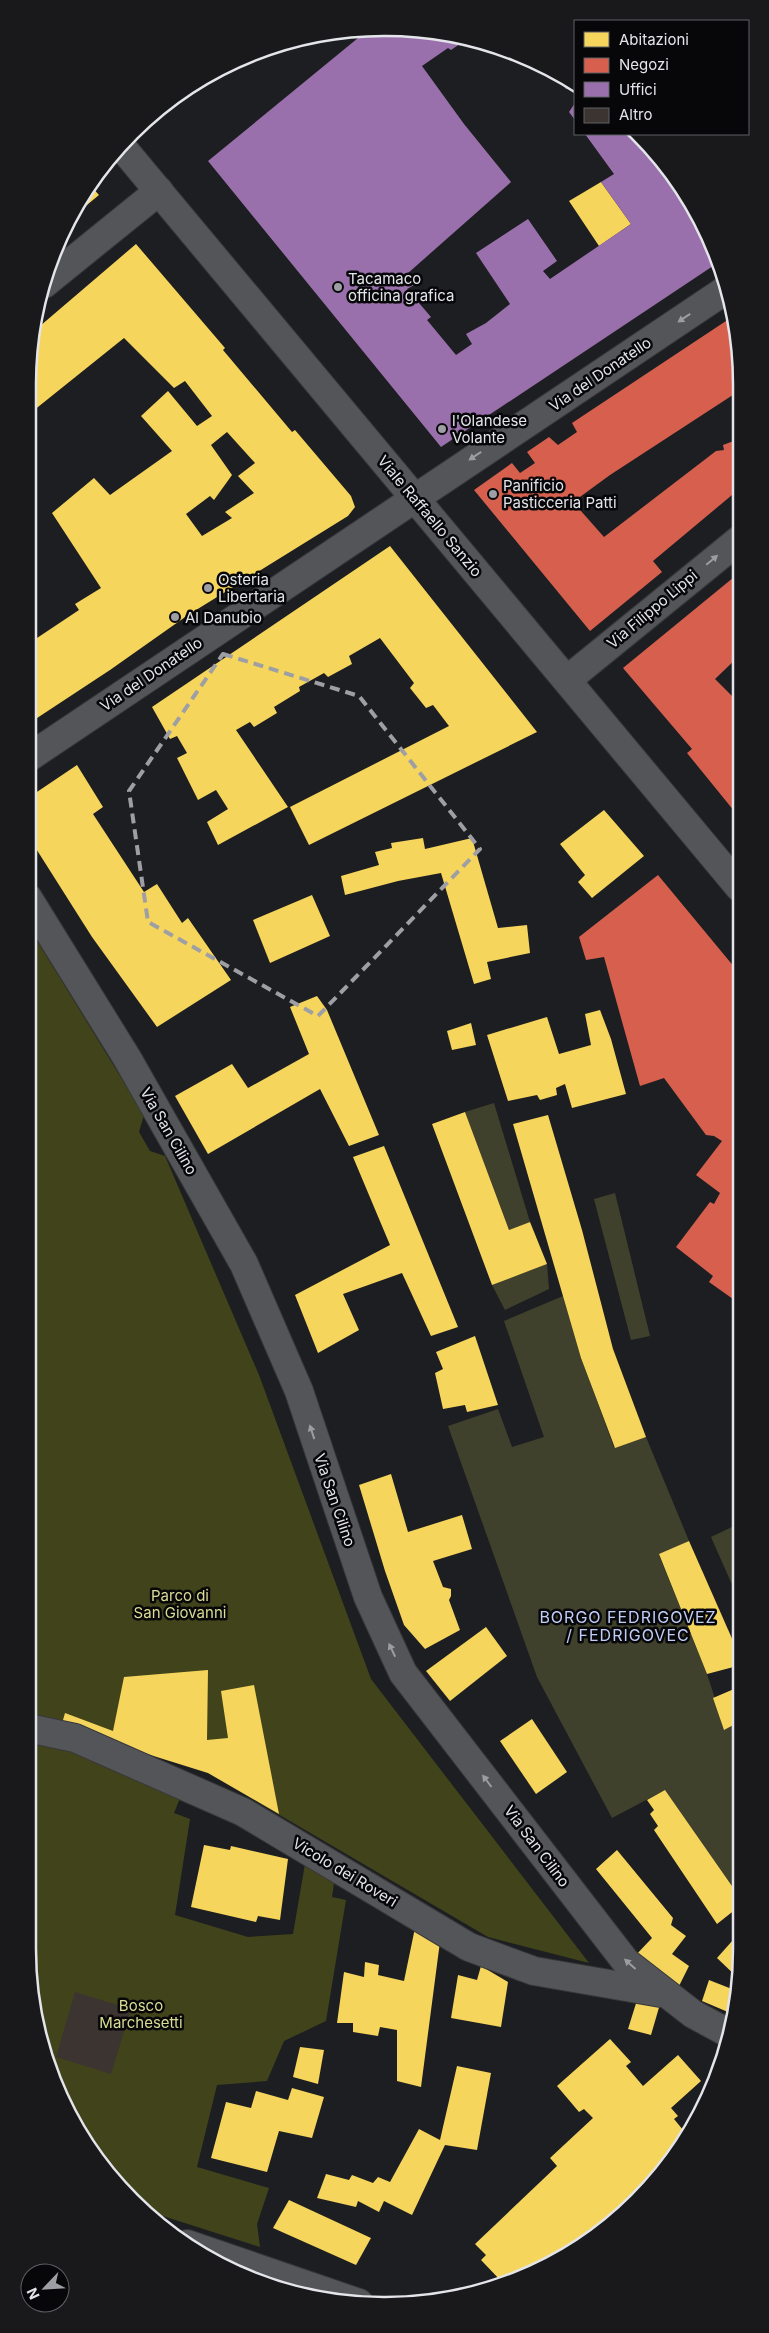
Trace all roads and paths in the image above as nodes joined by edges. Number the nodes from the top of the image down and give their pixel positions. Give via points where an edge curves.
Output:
1 (126, 152) edge
2 (159, 191) junction
3 (54, 276) edge
4 (721, 293) edge
5 (414, 497) junction
6 (733, 545) edge
7 (567, 680) junction
8 (36, 753) edge
9 (733, 879) edge
10 (36, 911) edge
11 (36, 1730) edge
12 (668, 1994) junction
13 (723, 2030) edge
14 (219, 2255) edge
15 (326, 2292) edge

1 - 2 street, Viale Raffaello Sanzio
2 - 3 street
2 - 5 street, Viale Raffaello Sanzio
4 -> 5 street, Via del Donatello
5 - 7 street, Viale Raffaello Sanzio
5 - 8 street, Via del Donatello
7 -> 6 street, Via Filippo Lippi
7 - 9 street, Viale Raffaello Sanzio
12 -> 10 street, Via San Cilino via 626,1962 403,1673 368,1597 299,1391 244,1264 127,1058
11 - 12 street, Vicolo dei Roveri via 75,1738 243,1812 469,1947 534,1971
12 - 13 street, Via San Cilino via 693,2014
14 - 15 street

